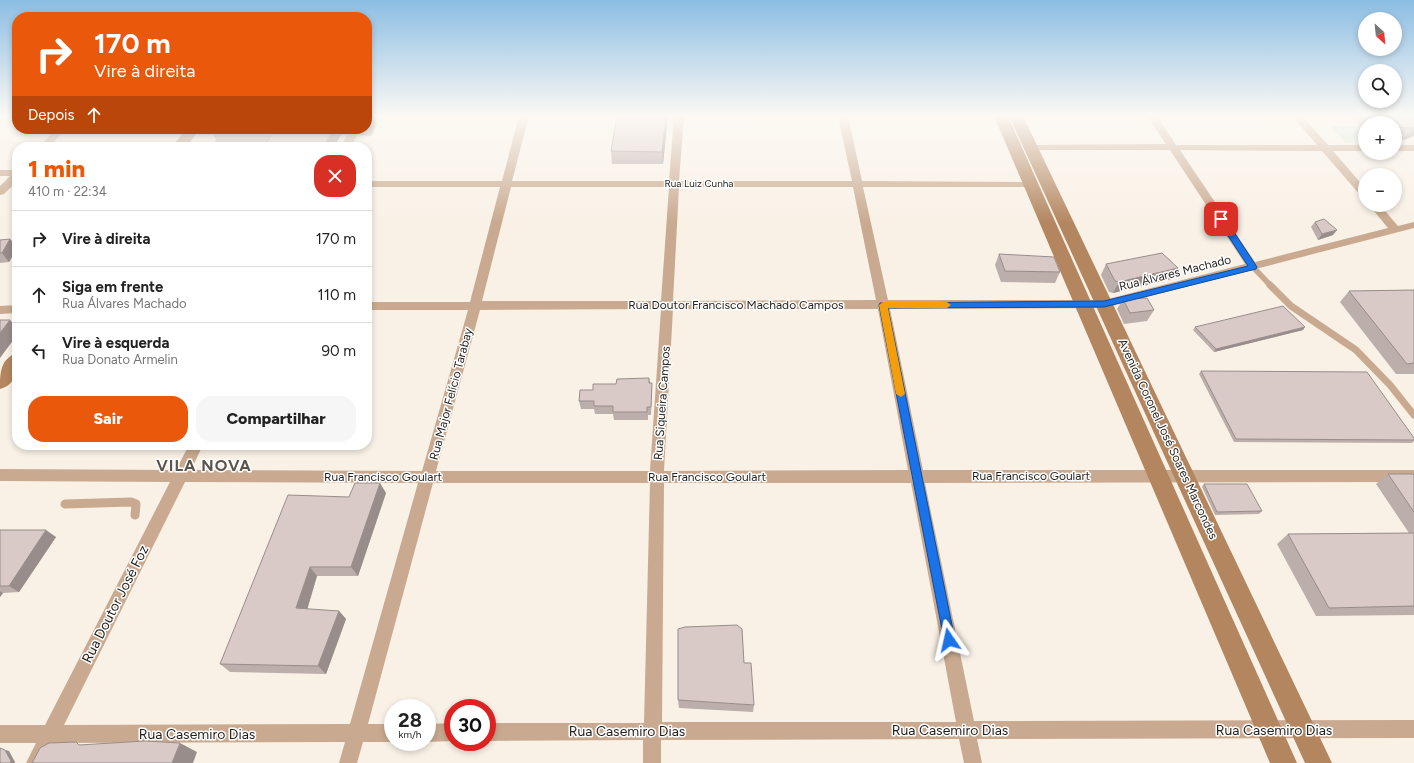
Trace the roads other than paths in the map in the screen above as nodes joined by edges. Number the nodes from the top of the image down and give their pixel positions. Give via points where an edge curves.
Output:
1 (515, 152) edge
2 (677, 152) edge
3 (850, 152) edge
4 (1017, 152) edge
5 (1033, 152) edge
6 (1176, 152) edge
7 (1329, 152) edge
8 (0, 173) edge
9 (12, 174) edge
10 (12, 179) edge
11 (856, 183) junction
12 (372, 184) edge
13 (507, 184) junction
14 (674, 184) junction
15 (1358, 186) edge
16 (1033, 187) junction
17 (1052, 191) junction
18 (0, 192) edge
19 (1380, 212) edge
20 (1414, 225) edge
21 (1395, 229) junction
22 (1253, 267) junction
23 (1094, 304) junction
24 (475, 305) junction
25 (668, 305) junction
26 (883, 305) junction
27 (372, 306) edge
28 (12, 309) edge
29 (0, 310) edge
30 (12, 366) edge
31 (0, 382) edge
32 (1414, 415) edge
33 (193, 450) edge
34 (0, 475) edge
35 (180, 476) junction
36 (917, 476) junction
37 (1185, 476) junction
38 (1414, 476) edge
39 (428, 477) junction
40 (657, 477) junction
41 (1159, 477) junction
42 (65, 504) dead end
43 (135, 515) dead end
44 (1414, 729) edge
45 (653, 730) junction
46 (966, 730) junction
47 (1270, 730) junction
48 (1303, 730) junction
49 (496, 732) edge
50 (384, 733) edge
51 (0, 734) edge
52 (49, 734) junction
53 (356, 734) junction
54 (35, 763) edge
55 (348, 763) edge
56 (652, 763) edge
57 (972, 763) edge
58 (1284, 763) edge
59 (1319, 763) edge

1 - 13 street, Rua Major Felício Tarabay
2 - 14 street, Rua Siqueira Campos
3 - 11 street
4 - 16 main road, Avenida Coronel José Soares Marcondes
5 - 17 main road, Avenida Coronel José Soares Marcondes
6 - 22 street
7 - 15 street
8 - 9 street
10 - 18 street
11 - 14 street, Rua Luiz Cunha
11 - 16 street, Rua Luiz Cunha
11 - 26 street
12 - 13 street, Rua Luiz Cunha
13 - 14 street, Rua Luiz Cunha
13 - 24 street, Rua Major Felício Tarabay
14 - 25 street, Rua Siqueira Campos
16 - 17 main road
16 - 23 main road, Avenida Coronel José Soares Marcondes
17 - 23 main road, Avenida Coronel José Soares Marcondes
19 - 21 street
20 - 21 street, Rua Álvares Machado
21 - 22 street, Rua Álvares Machado
22 - 23 street, Rua Álvares Machado
22 - 32 lane via 1291,306 1356,350 1390,385
23 - 26 street, Rua Doutor Francisco Machado Campos
23 - 37 main road, Avenida Coronel José Soares Marcondes
23 - 41 main road, Avenida Coronel José Soares Marcondes
24 - 25 street, Rua Doutor Francisco Machado Campos
24 - 27 street, Rua Doutor Francisco Machado Campos
24 - 39 street, Rua Major Felício Tarabay
25 - 26 street, Rua Doutor Francisco Machado Campos
25 - 40 street, Rua Siqueira Campos
26 - 36 street
28 - 29 street
30 - 31 main road
33 - 35 street, Rua Doutor José Foz
34 - 35 street, Rua Francisco Goulart
35 - 39 street, Rua Francisco Goulart
35 - 52 street, Rua Doutor José Foz
36 - 40 street, Rua Francisco Goulart
36 - 41 street, Rua Francisco Goulart
36 - 46 street
37 - 38 street, Rua Francisco Goulart
37 - 41 street, Rua Francisco Goulart
37 - 48 main road, Avenida Coronel José Soares Marcondes
39 - 40 street, Rua Francisco Goulart
39 - 53 street, Rua Major Felício Tarabay
40 - 45 street, Rua Siqueira Campos
41 - 47 main road, Avenida Coronel José Soares Marcondes
42 - 43 lane via 131,502 136,504
44 - 48 street, Rua Casemiro Dias
45 - 46 street, Rua Casemiro Dias
45 - 49 street, Rua Casemiro Dias
45 - 56 street, Rua Siqueira Campos
46 - 47 street, Rua Casemiro Dias
46 - 57 street
47 - 48 street, Rua Casemiro Dias
47 - 58 main road, Avenida Coronel José Soares Marcondes
48 - 59 main road, Avenida Coronel José Soares Marcondes
50 - 53 street, Rua Casemiro Dias
51 - 52 street, Rua Casemiro Dias
52 - 53 street, Rua Casemiro Dias
52 - 54 street, Rua Doutor José Foz
53 - 55 street, Rua Major Felício Tarabay

